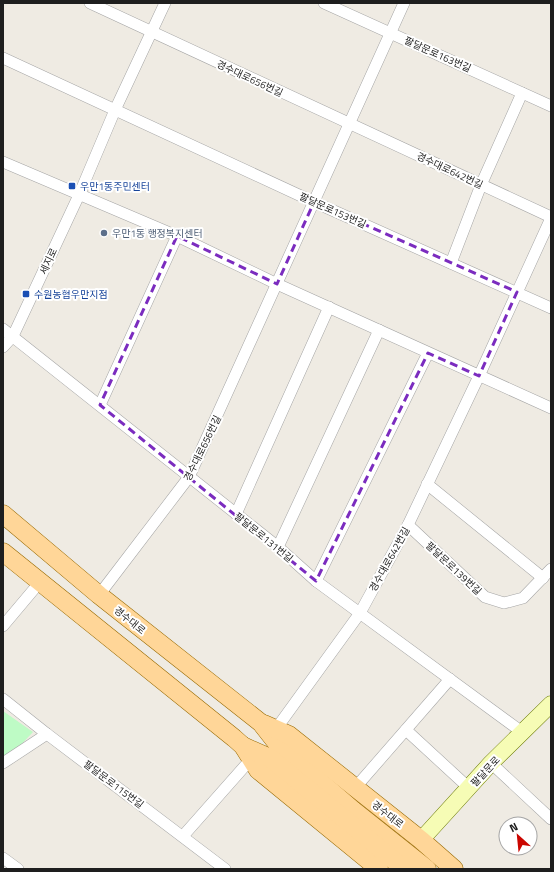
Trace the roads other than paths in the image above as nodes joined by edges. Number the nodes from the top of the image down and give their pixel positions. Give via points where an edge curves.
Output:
1 (90, 3) edge
2 (166, 3) edge
3 (324, 3) edge
4 (404, 3) edge
5 (152, 32) junction
6 (390, 33) junction
7 (3, 58) edge
8 (522, 93) junction
9 (551, 106) edge
10 (115, 110) junction
11 (349, 124) junction
12 (3, 162) edge
13 (481, 185) junction
14 (79, 195) junction
15 (314, 202) junction
16 (551, 218) edge
17 (177, 236) junction
18 (451, 263) junction
19 (277, 284) junction
20 (517, 292) junction
21 (329, 308) junction
22 (551, 308) edge
23 (3, 329) edge
24 (379, 330) junction
25 (12, 336) junction
26 (3, 347) edge
27 (428, 352) junction
28 (480, 376) junction
29 (100, 405) junction
30 (551, 408) edge
31 (189, 477) junction
32 (427, 484) junction
33 (3, 514) edge
34 (236, 514) junction
35 (408, 525) junction
36 (278, 547) junction
37 (3, 552) edge
38 (551, 570) edge
39 (543, 578) junction
40 (316, 581) junction
41 (40, 582) junction
42 (99, 595) junction
43 (360, 613) junction
44 (3, 626) edge
45 (450, 679) junction
46 (3, 699) edge
47 (551, 704) edge
48 (268, 726) junction
49 (406, 730) junction
50 (522, 732) junction
51 (47, 734) junction
52 (247, 753) junction
53 (3, 763) edge
54 (491, 763) junction
55 (355, 788) junction
56 (469, 788) junction
57 (350, 815) junction
58 (551, 819) edge
59 (183, 836) junction
60 (421, 840) junction
61 (3, 858) edge
62 (18, 869) edge
63 (225, 869) edge
64 (379, 869) edge
65 (404, 869) edge
66 (426, 869) edge
67 (454, 869) edge

1 - 5 street
2 - 5 street, 세지로
3 - 6 street, 팔달문로163번길
4 - 6 street, 경수대로656번길
5 - 10 street, 세지로
5 - 11 street, 경수대로656번길
6 - 8 street, 팔달문로163번길
6 - 11 street, 경수대로656번길
7 - 10 street
8 - 9 street, 팔달문로163번길
8 - 13 street
10 - 14 street, 세지로
10 - 15 street, 팔달문로153번길
11 - 13 street, 경수대로642번길
11 - 15 street, 경수대로656번길
12 - 14 street
13 - 16 street, 경수대로642번길
13 - 18 street
14 - 17 street
14 - 25 street, 세지로
15 - 18 street, 팔달문로153번길
15 - 19 street, 경수대로656번길
16 - 20 street, 경수대로642번길
17 - 19 street
17 - 29 street
18 - 20 street, 팔달문로153번길
19 - 21 street
19 - 31 street, 경수대로656번길
20 - 22 street, 팔달문로153번길
20 - 28 street, 경수대로642번길
21 - 24 street
21 - 34 street
23 - 25 street, 팔달문로131번길
24 - 27 street
24 - 36 street
25 - 26 street, 세지로
25 - 29 street, 팔달문로131번길
27 - 28 street
27 - 40 street
28 - 30 street
28 - 32 street, 경수대로642번길
29 - 31 street, 팔달문로131번길
31 - 34 street, 팔달문로131번길
31 - 42 street, 경수대로656번길
32 - 35 street, 경수대로642번길
32 - 39 street
33 - 42 main road, 경수대로
34 - 36 street, 팔달문로131번길
35 - 39 street, 팔달문로139번길 via 484,596 504,603 523,598
35 - 43 street, 경수대로642번길
36 - 40 street, 팔달문로131번길
37 - 41 main road
38 - 39 street, 팔달문로139번길
40 - 43 street, 팔달문로131번길
41 - 44 street
41 - 52 main road
42 - 48 main road, 경수대로
43 - 45 street, 팔달문로131번길
43 - 48 street, 경수대로642번길
45 - 49 street
45 - 50 street, 팔달문로131번길
46 - 51 street, 팔달문로115번길
47 - 50 street, 팔달문로
48 - 55 main road, 경수대로 via 289,735
48 - 57 main road, 경수대로 via 280,746
49 - 55 street
49 - 56 street
50 - 54 street, 팔달문로
51 - 53 street
51 - 59 street, 팔달문로115번길
52 - 57 main road via 270,758
52 - 59 street
52 - 64 main road via 258,770
54 - 56 street, 팔달문로
54 - 58 street
55 - 60 main road, 경수대로
56 - 60 street, 팔달문로
57 - 65 main road
57 - 66 main road
59 - 63 street, 팔달문로115번길
60 - 67 main road, 경수대로
61 - 62 street

